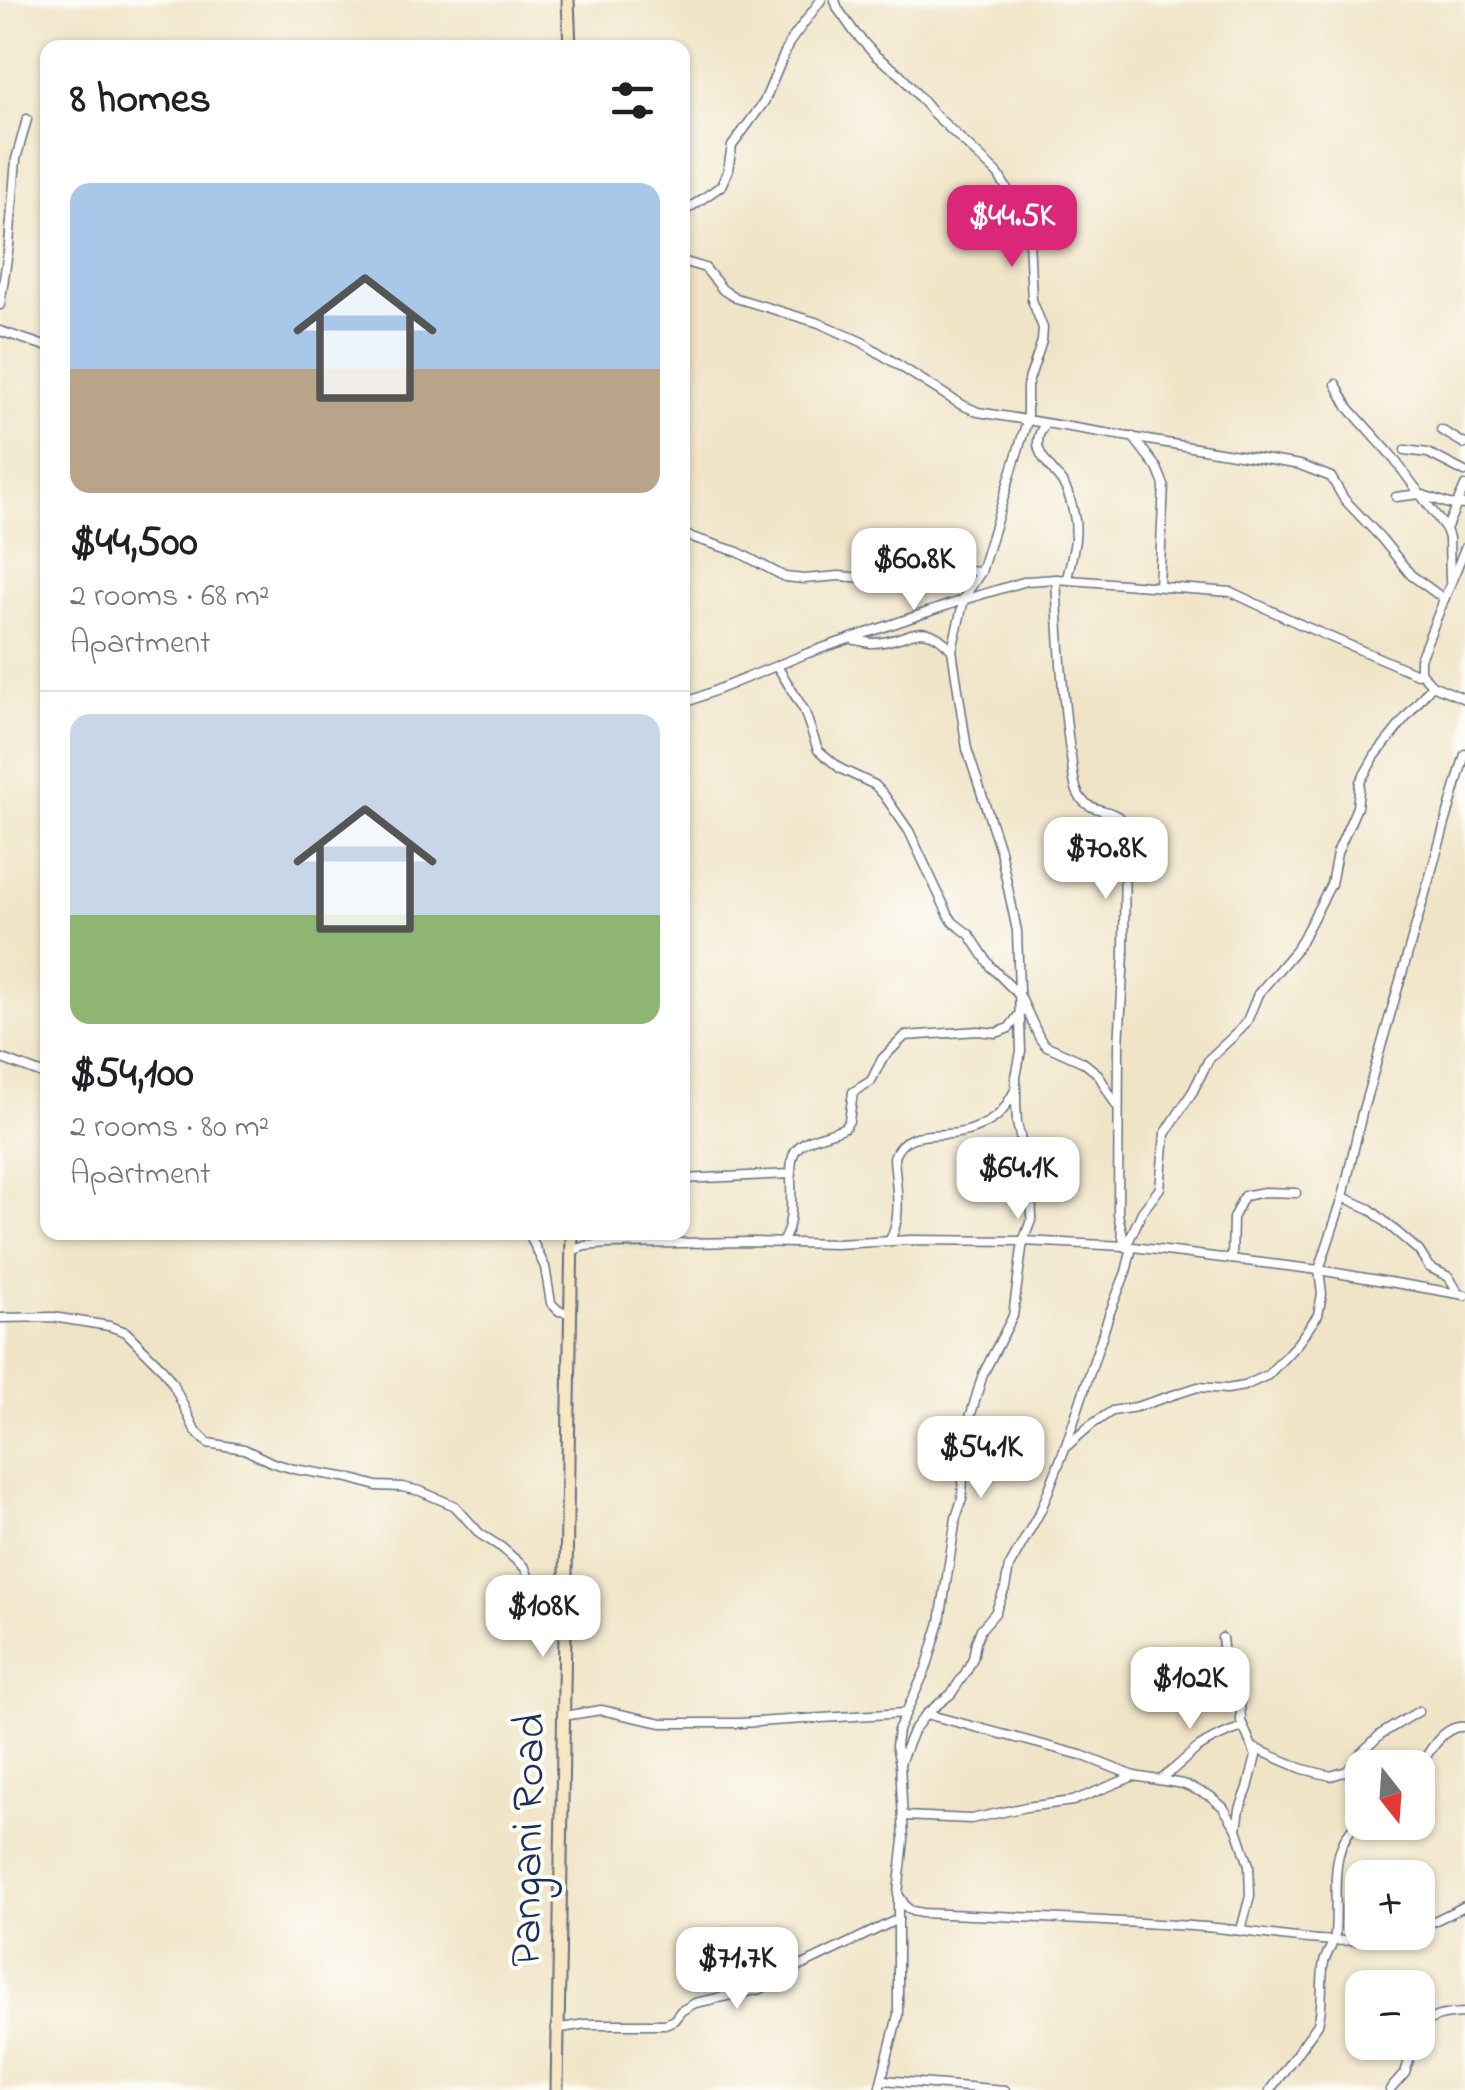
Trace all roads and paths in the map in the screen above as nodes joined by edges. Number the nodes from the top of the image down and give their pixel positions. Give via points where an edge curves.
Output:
1 (568, 0) edge
2 (821, 0) edge
3 (835, 0) edge
4 (570, 40) edge
5 (27, 119) dead end
6 (690, 207) edge
7 (690, 263) edge
8 (0, 305) edge
9 (0, 331) edge
10 (40, 344) edge
11 (1336, 384) dead end
12 (1026, 421) junction
13 (1044, 424) junction
14 (1442, 430) dead end
15 (1133, 437) junction
16 (1465, 444) edge
17 (1404, 450) dead end
18 (1465, 472) edge
19 (1465, 486) edge
20 (1420, 494) junction
21 (1396, 497) dead end
22 (1460, 504) edge
23 (1446, 529) junction
24 (690, 537) edge
25 (1465, 548) edge
26 (981, 572) junction
27 (1056, 579) junction
28 (1066, 579) junction
29 (1450, 581) junction
30 (1159, 586) junction
31 (1444, 599) junction
32 (963, 600) junction
33 (852, 639) junction
34 (952, 650) junction
35 (777, 666) junction
36 (1420, 672) junction
37 (1432, 685) junction
38 (1465, 699) edge
39 (690, 701) edge
40 (1465, 754) edge
41 (1020, 996) junction
42 (1020, 1013) junction
43 (0, 1058) edge
44 (40, 1073) edge
45 (1015, 1090) junction
46 (1118, 1109) junction
47 (792, 1174) junction
48 (690, 1179) edge
49 (1296, 1192) dead end
50 (1343, 1198) junction
51 (532, 1240) edge
52 (572, 1240) edge
53 (888, 1241) junction
54 (1023, 1241) junction
55 (778, 1243) junction
56 (1128, 1247) junction
57 (571, 1251) junction
58 (1232, 1258) junction
59 (1319, 1270) junction
60 (1462, 1294) edge
61 (572, 1313) junction
62 (0, 1318) edge
63 (1065, 1448) junction
64 (564, 1628) junction
65 (1222, 1638) dead end
66 (1419, 1711) dead end
67 (905, 1713) junction
68 (926, 1714) junction
69 (563, 1716) junction
70 (1243, 1727) junction
71 (1465, 1727) edge
72 (1254, 1748) junction
73 (1430, 1750) edge
74 (900, 1762) junction
75 (1134, 1776) junction
76 (1160, 1780) junction
77 (903, 1816) junction
78 (1236, 1829) junction
79 (1345, 1838) edge
80 (898, 1894) junction
81 (1465, 1906) edge
82 (898, 1919) junction
83 (1435, 1920) edge
84 (1240, 1930) junction
85 (1335, 1939) junction
86 (1345, 1939) edge
87 (1465, 2012) edge
88 (1435, 2017) edge
89 (556, 2028) junction
90 (1410, 2060) edge
91 (882, 2080) junction
92 (913, 2086) edge
93 (556, 2090) edge
94 (878, 2090) edge
95 (1005, 2090) edge
96 (1270, 2090) edge
97 (1390, 2090) edge

1 - 4 main road
2 - 6 street via 732,146 725,180
3 - 12 street via 876,56 998,174 1024,220 1032,300 1043,328 1027,386
5 - 8 street via 16,159
7 - 12 street via 736,298 862,342 960,404
9 - 10 street
11 - 20 street
12 - 13 street
12 - 26 street
13 - 15 street
13 - 28 street via 1037,442 1065,487 1076,523
14 - 16 street
15 - 30 street via 1164,484
15 - 31 street via 1331,476 1411,574
17 - 18 street via 1428,453
19 - 22 street
20 - 21 street
20 - 22 street
20 - 23 street
22 - 23 street
23 - 29 street
24 - 26 street via 785,577 893,580 942,568
25 - 29 street
26 - 32 street
27 - 28 street
27 - 32 street
27 - 46 street via 1077,792 1126,824
28 - 30 street
29 - 31 street
30 - 36 street via 1232,592
31 - 36 street
32 - 33 street
32 - 34 street
33 - 34 street via 871,643 923,631
33 - 35 street
34 - 41 street via 967,749 1014,918
35 - 39 street
35 - 41 street via 818,750 884,795 953,922
36 - 37 street
37 - 38 street
37 - 56 street via 1360,782 1331,884 1298,947 1258,994 1240,1030 1210,1059 1165,1134 1160,1188
40 - 50 street
41 - 42 street
41 - 46 street via 1040,1040 1098,1074
42 - 45 street
42 - 47 street via 996,1034 900,1039 872,1081 853,1092 845,1128 799,1146
43 - 44 street
45 - 53 street via 1004,1110 978,1127 914,1136 897,1148 896,1223
45 - 54 street via 1033,1202
46 - 56 street via 1118,1214
47 - 48 street
47 - 55 street via 788,1234
49 - 58 street via 1240,1199
50 - 59 street
50 - 60 street via 1370,1208
51 - 61 street via 551,1302
52 - 57 main road, Pangani Road
53 - 54 street
53 - 55 street
54 - 56 street
54 - 67 street via 1012,1316 982,1374 965,1434 962,1499 940,1622
55 - 57 street via 606,1244
56 - 58 street
56 - 63 street via 1126,1272
57 - 61 main road, Pangani Road
58 - 59 street
59 - 60 street
59 - 63 street via 1318,1316 1268,1375 1244,1386 1198,1387 1112,1410
61 - 64 main road, Pangani Road
62 - 64 street via 53,1317 126,1332 161,1367 208,1443 294,1469 420,1491 455,1506 525,1568 538,1604
63 - 68 street via 966,1672
64 - 69 main road, Pangani Road
65 - 70 street via 1227,1681
66 - 72 street via 1381,1734 1347,1772 1332,1776
67 - 69 street via 740,1724 662,1723 601,1710
67 - 74 street via 896,1746
68 - 74 street
68 - 75 street
69 - 89 main road, Pangani Road
70 - 72 street
70 - 76 street via 1197,1749
71 - 73 street via 1448,1730
72 - 78 street
74 - 77 street
75 - 76 street
75 - 77 street via 1074,1801 971,1819
76 - 78 street via 1210,1796
77 - 80 street
78 - 84 street via 1250,1896
79 - 85 street via 1334,1879
80 - 82 street
80 - 84 street via 912,1911
81 - 83 street
82 - 89 street via 761,1990 695,2003 665,2024
82 - 91 street via 898,2015
84 - 85 street
85 - 86 street
85 - 96 street via 1324,1959 1318,2024
87 - 88 street
89 - 93 main road, Pangani Road
90 - 97 street
91 - 92 street
91 - 94 street
92 - 95 street

